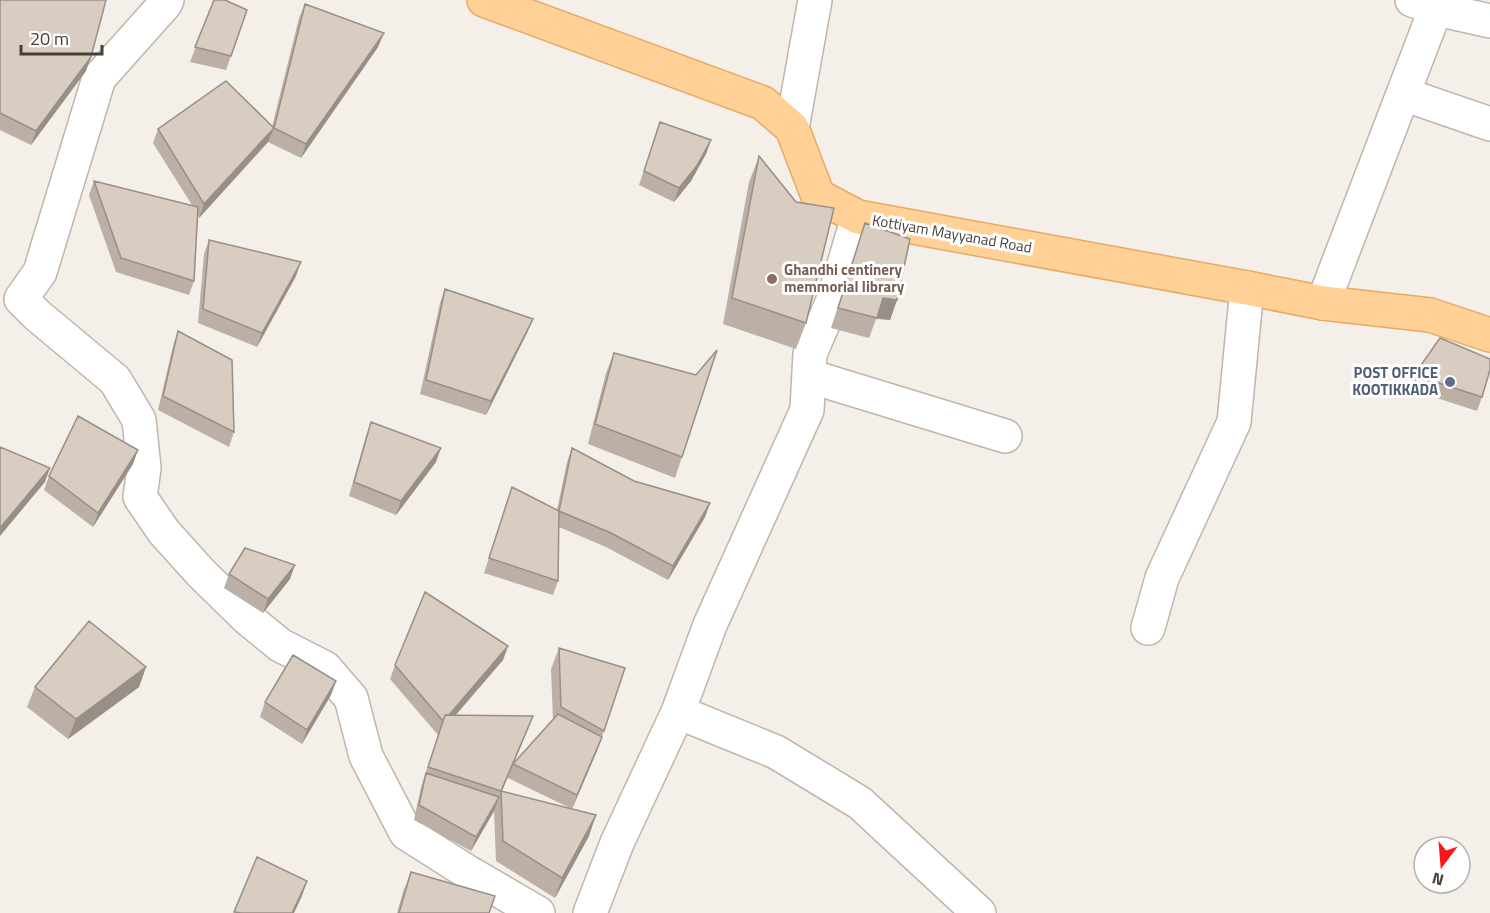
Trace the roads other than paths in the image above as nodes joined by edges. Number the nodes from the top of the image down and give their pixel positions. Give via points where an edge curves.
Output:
1 (166, 0) edge
2 (484, 0) edge
3 (815, 0) edge
4 (1429, 3) edge
5 (1490, 21) edge
6 (1403, 94) junction
7 (1490, 124) edge
8 (792, 128) junction
9 (858, 217) junction
10 (1247, 288) junction
11 (1323, 303) junction
12 (1490, 335) edge
13 (809, 376) junction
14 (1005, 436) dead end
15 (1148, 628) dead end
16 (678, 712) junction
17 (538, 913) edge
18 (590, 913) edge
19 (979, 913) edge

1 - 17 street via 99,78 40,272 21,299 115,380 139,420 144,468 140,498 164,532 247,618 280,645 325,668 351,698 366,756 406,833
2 - 8 main road, Kottiyam Mayyanad Road via 763,103
3 - 8 street
4 - 5 street
4 - 6 street
6 - 7 street
6 - 11 street
8 - 9 main road, Kottiyam Mayyanad Road via 818,196
9 - 10 main road, Kottiyam Mayyanad Road
9 - 13 street via 834,298 810,354
10 - 11 main road, Kottiyam Mayyanad Road
10 - 15 street via 1234,422 1162,578
11 - 12 main road, Kottiyam Mayyanad Road via 1430,315
13 - 14 street
13 - 16 street via 807,410 710,625
16 - 18 street via 616,843
16 - 19 street via 776,752 860,803

